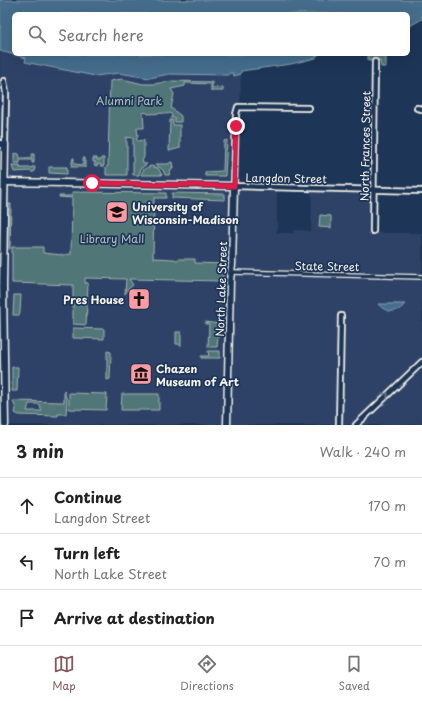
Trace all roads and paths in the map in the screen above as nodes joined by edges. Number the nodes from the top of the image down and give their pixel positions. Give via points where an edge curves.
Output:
1 (376, 62) dead end
2 (4, 81) dead end
3 (309, 108) dead end
4 (417, 108) dead end
5 (422, 109) edge
6 (3, 144) edge
7 (5, 182) junction
8 (234, 186) junction
9 (373, 190) junction
10 (422, 191) edge
11 (373, 231) dead end
12 (231, 272) junction
13 (422, 277) edge
14 (341, 316) dead end
15 (2, 339) edge
16 (422, 362) edge
17 (5, 425) edge
18 (227, 425) edge
19 (339, 425) edge
20 (356, 425) edge

1 - 9 street, North Frances Street
2 - 6 street via 6,98
3 - 8 street, North Lake Street via 240,106 237,109
4 - 5 street
6 - 7 street
7 - 8 street, Langdon Street
7 - 15 street
8 - 9 street, Langdon Street
8 - 12 street, North Lake Street
9 - 10 street, Langdon Street
9 - 11 street, North Frances Street
12 - 13 street, State Street
12 - 18 street, North Lake Street
14 - 19 street
15 - 17 street
20 -> 16 street

